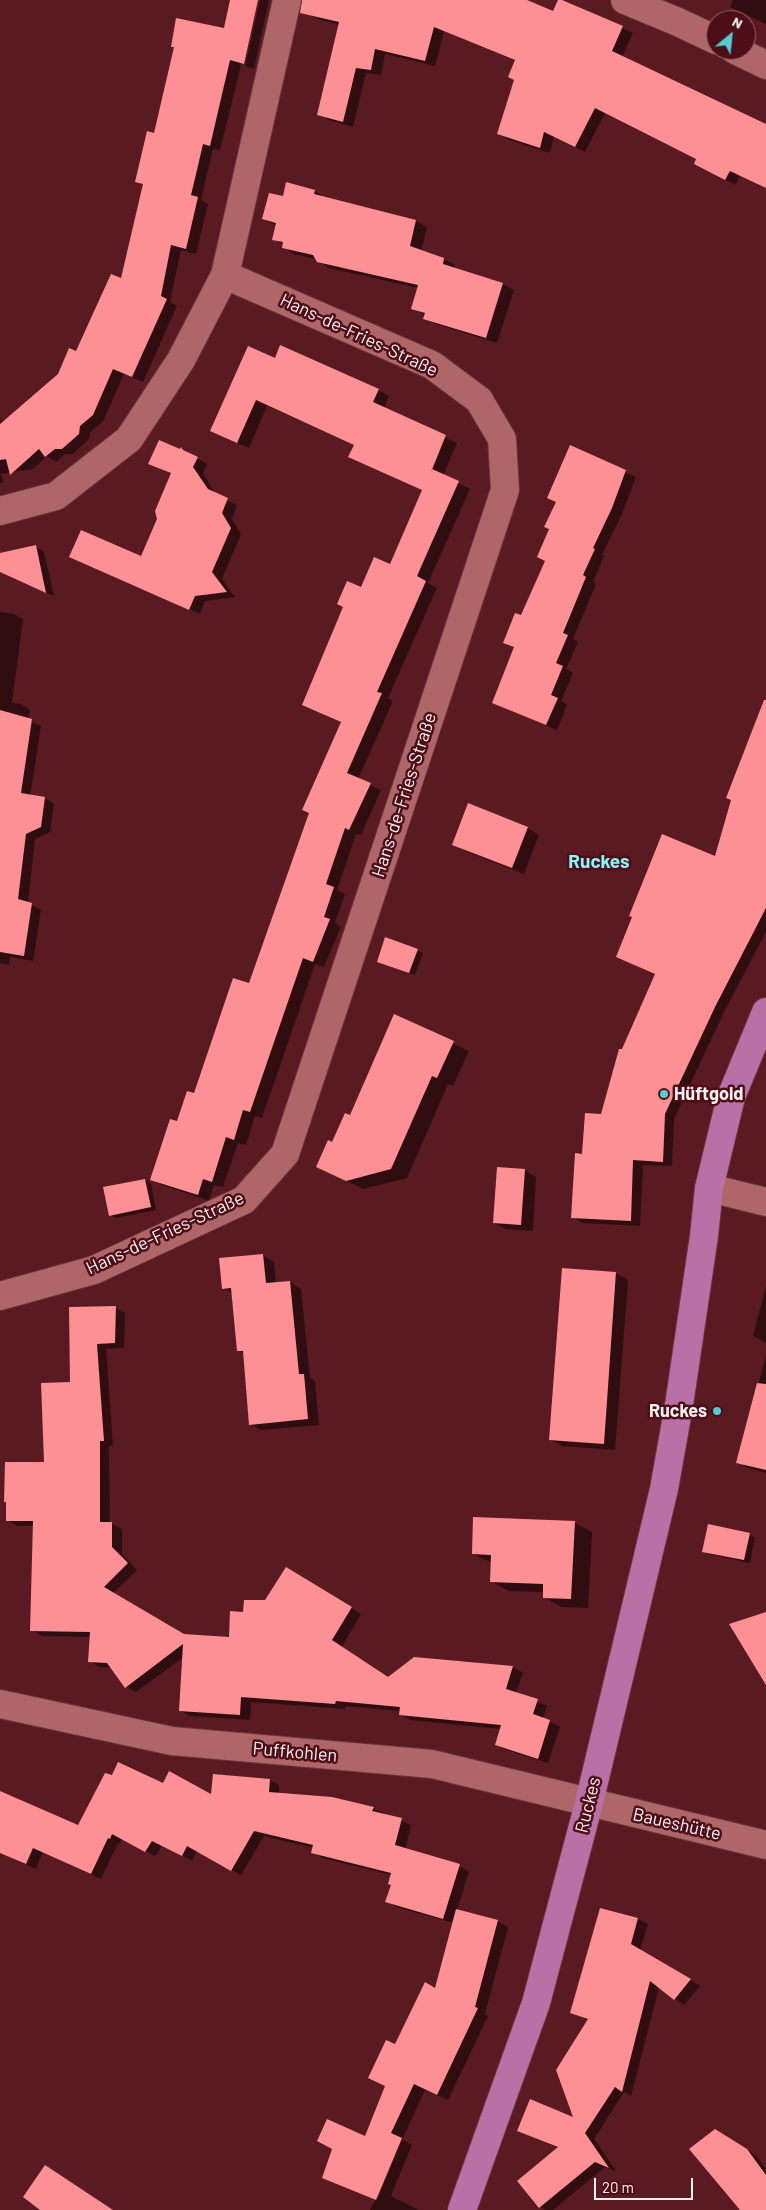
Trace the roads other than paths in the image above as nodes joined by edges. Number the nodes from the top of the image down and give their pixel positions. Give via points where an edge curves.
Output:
1 (287, 0) edge
2 (625, 0) edge
3 (706, 35) edge
4 (225, 274) junction
5 (0, 511) edge
6 (766, 1012) edge
7 (709, 1188) junction
8 (766, 1202) edge
9 (0, 1296) edge
10 (0, 1704) edge
11 (588, 1802) junction
12 (766, 1845) edge
13 (462, 2210) edge

1 - 4 street
2 - 3 street
4 - 5 street via 181,360 129,439 56,496
4 - 9 street, Hans-de-Fries-Straße via 432,365 479,400 502,440 505,490 285,1154 244,1200 94,1270
6 - 7 main road, Ruckes via 731,1097
7 - 8 street
7 - 11 main road, Ruckes via 664,1489
10 - 11 street, Puffkohlen via 172,1741 432,1764
11 - 12 street, Baueshütte
11 - 13 main road, Ruckes via 536,2003

